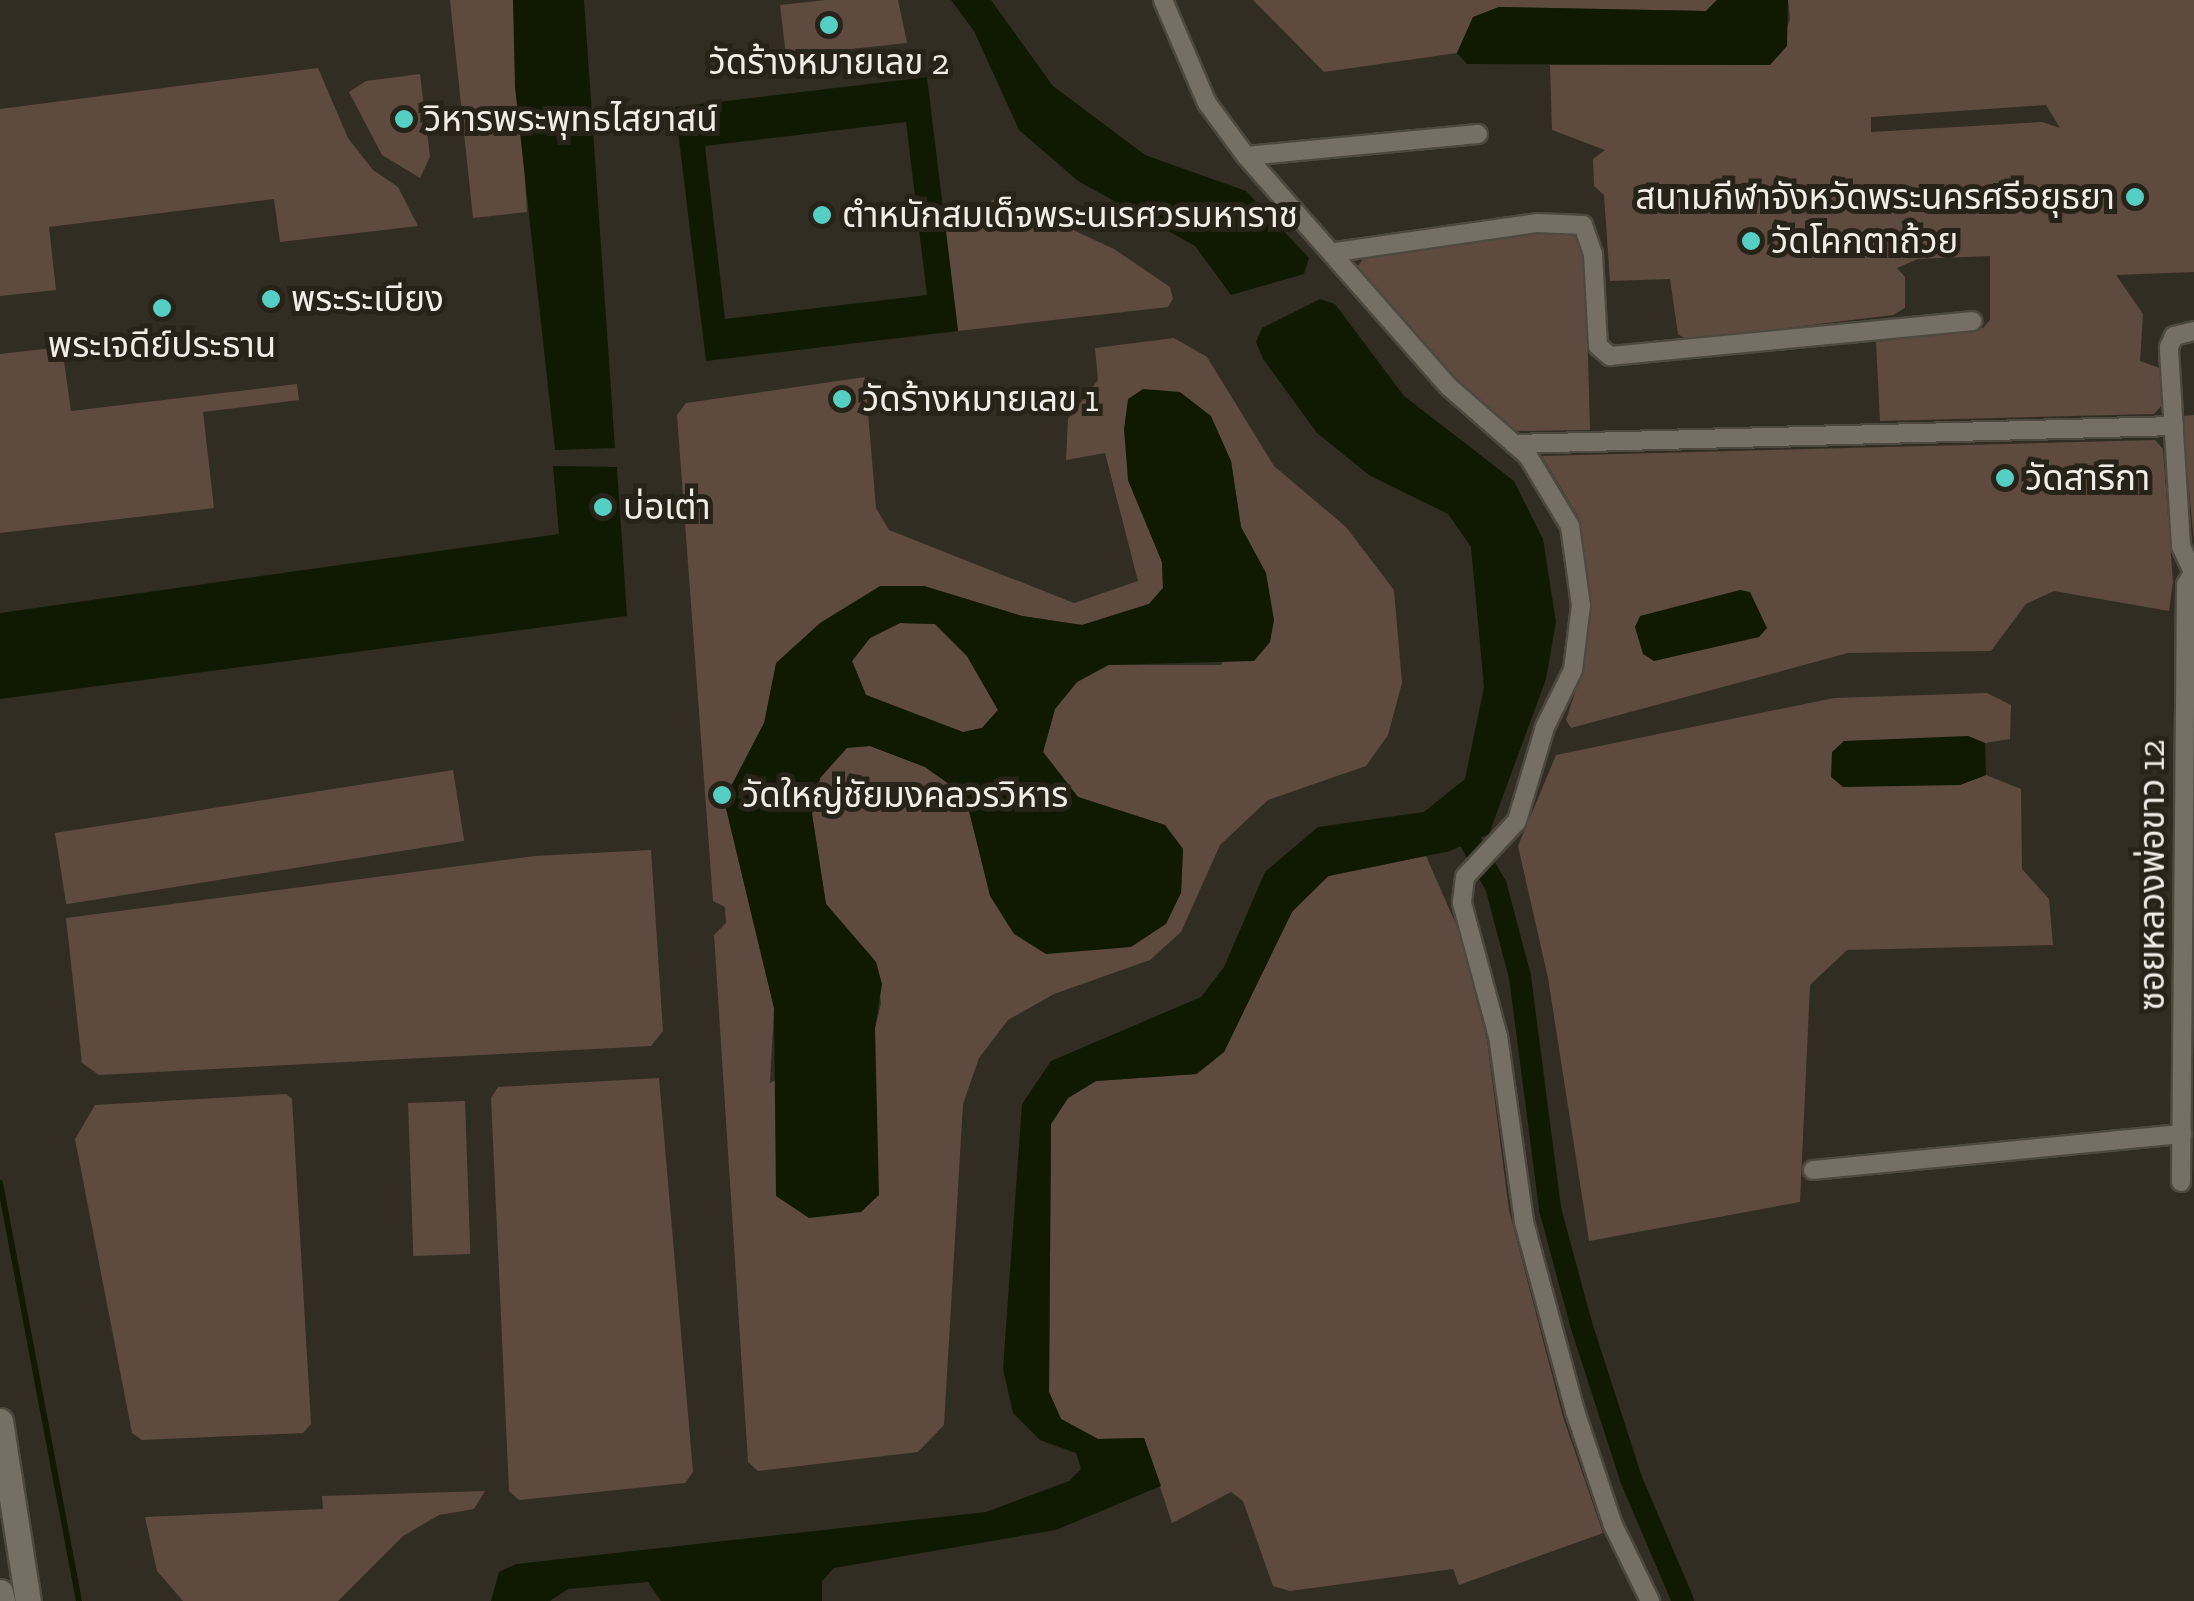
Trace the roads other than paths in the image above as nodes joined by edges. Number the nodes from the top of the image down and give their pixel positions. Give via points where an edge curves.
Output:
1 (1164, 0) edge
2 (1478, 134) dead end
3 (1246, 156) junction
4 (1336, 252) junction
5 (1972, 321) dead end
6 (2194, 331) edge
7 (2174, 426) junction
8 (1514, 444) junction
9 (2193, 572) edge
10 (2182, 1134) junction
11 (1813, 1170) dead end
12 (2181, 1182) dead end
13 (0, 1421) edge
14 (0, 1592) edge
15 (2, 1601) edge
16 (28, 1601) edge
17 (1650, 1601) edge

1 - 3 street via 1207,103
2 - 3 street
3 - 4 street
4 - 5 street via 1538,223 1583,225 1593,254 1598,346 1610,356
4 - 8 street via 1448,386
6 - 7 street via 2174,336 2169,347
7 - 8 street
7 - 9 street via 2181,546
8 - 17 street via 1551,487 1570,526 1581,605 1573,670 1545,728 1518,821 1465,877 1462,904 1498,1036 1524,1222 1606,1506
9 - 10 street, ซอยหลวงพ่อขาว 12 via 2186,585
10 - 11 street
10 - 12 street, ซอยหลวงพ่อขาว 12
13 - 16 street
14 - 15 street

